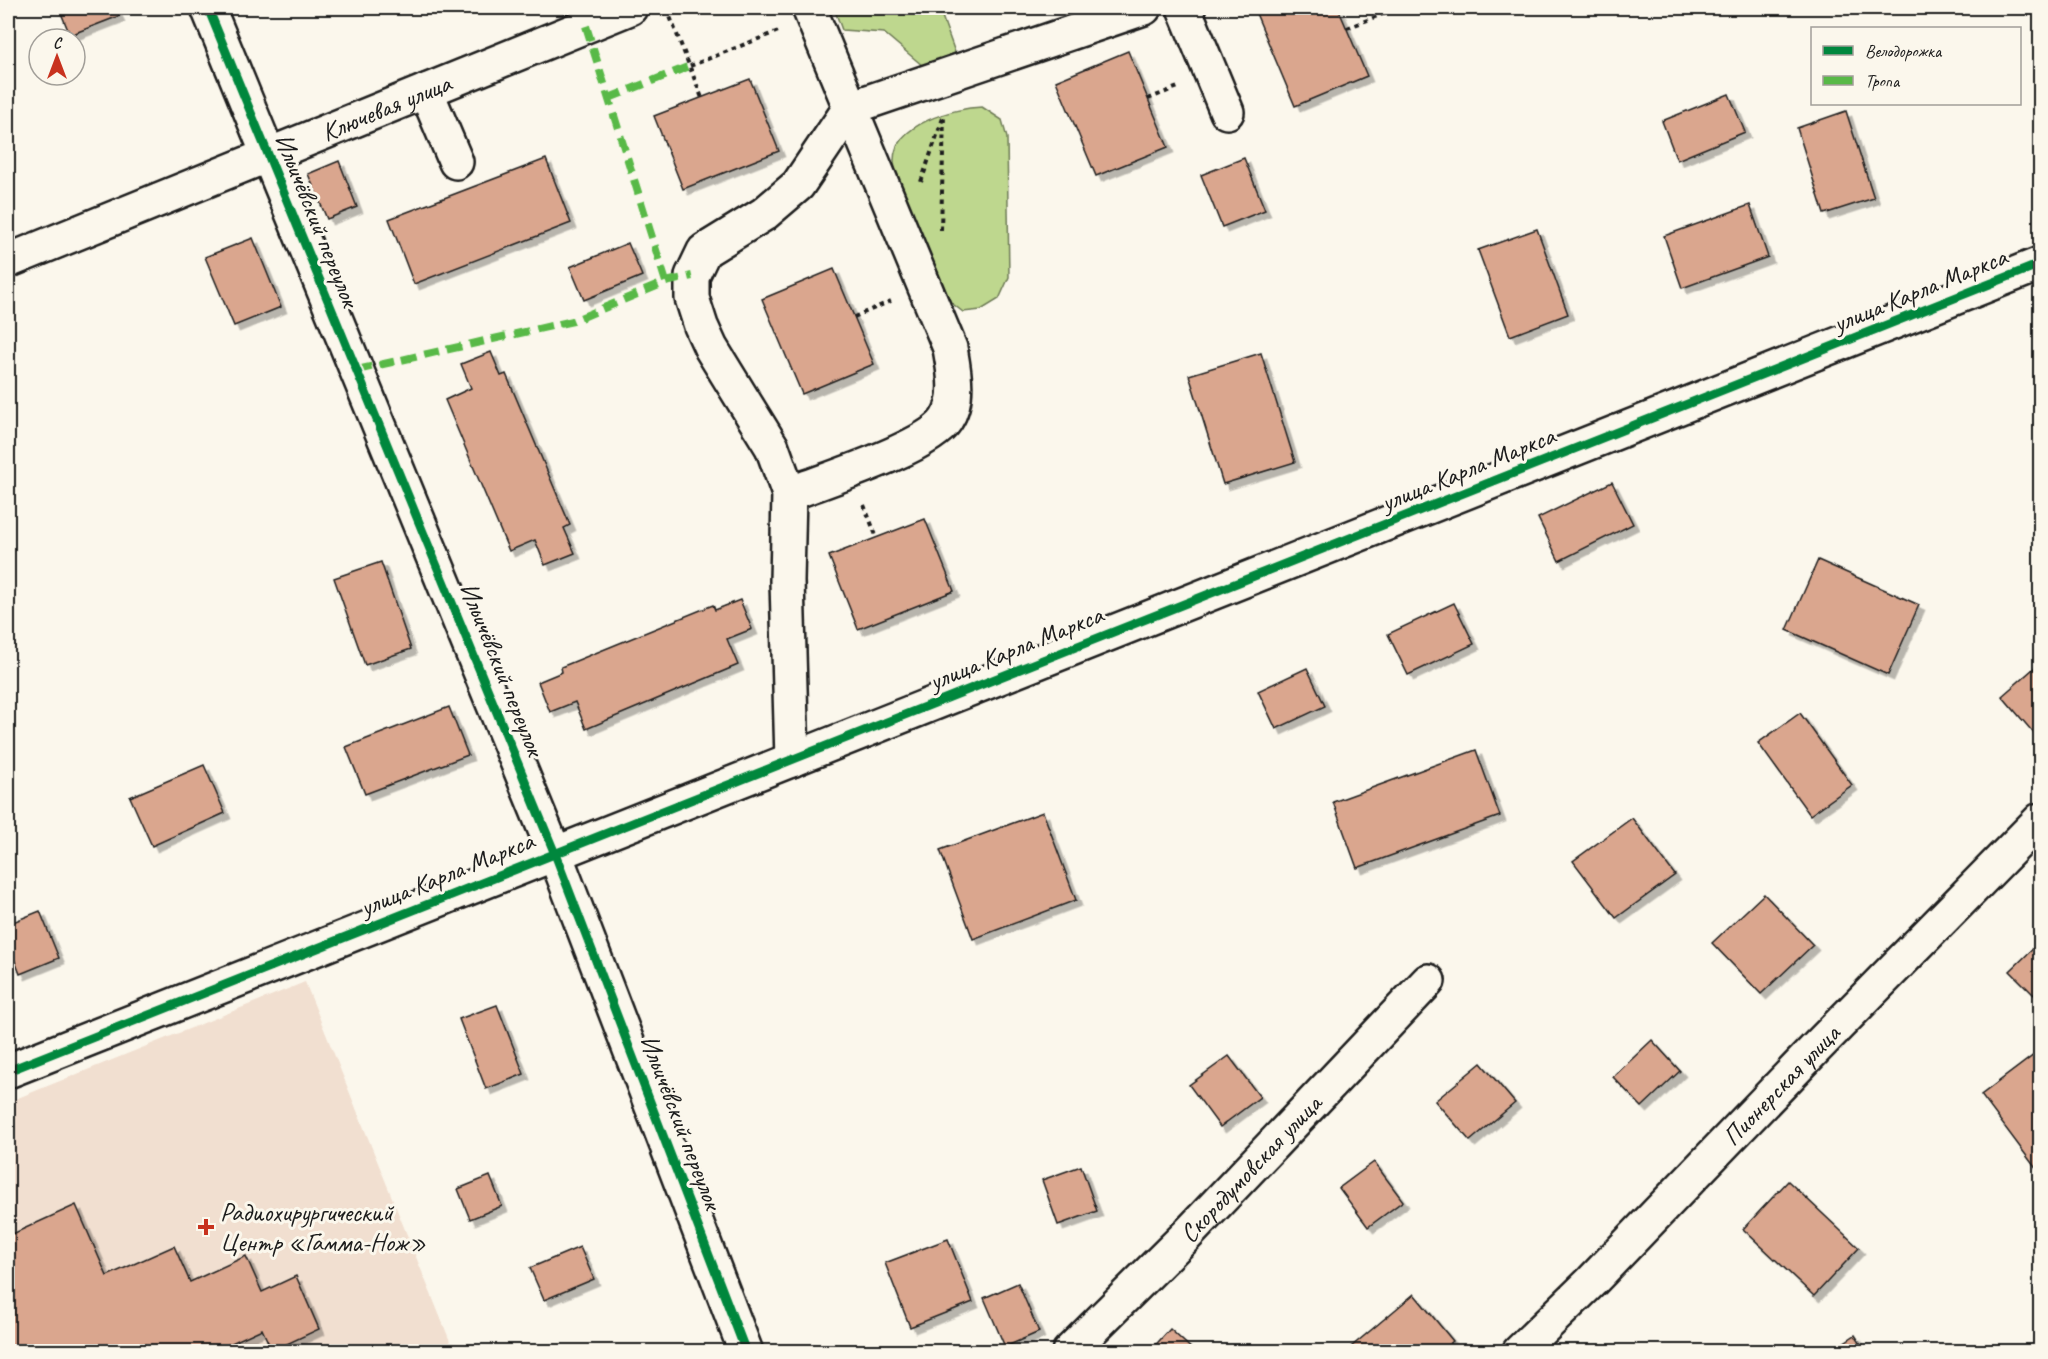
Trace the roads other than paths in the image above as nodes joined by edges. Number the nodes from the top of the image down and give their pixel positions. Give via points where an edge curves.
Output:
1 (208, 8) edge
2 (630, 8) edge
3 (1144, 8) edge
4 (1184, 8) edge
5 (811, 12) edge
6 (426, 91) junction
7 (850, 108) junction
8 (1227, 112) dead end
9 (268, 156) junction
10 (456, 162) dead end
11 (8, 261) edge
12 (2040, 264) edge
13 (789, 494) junction
14 (792, 760) junction
15 (2040, 820) edge
16 (555, 854) junction
17 (1428, 981) dead end
18 (8, 1071) edge
19 (746, 1352) edge
20 (1069, 1352) edge
21 (1519, 1352) edge

1 - 9 street, Ильичёвский переулок
2 - 6 street, Ключевая улица
3 - 7 street
4 - 8 street
5 - 7 street
6 - 9 street, Ключевая улица
6 - 10 street
7 - 13 street via 798,185 764,214 704,251 692,276 692,298 701,326 772,447
7 - 13 street via 950,348 956,388 947,419 928,438
9 - 11 street, Ключевая улица
9 - 16 street, Ильичёвский переулок
12 - 14 street, улица Карла Маркса
13 - 14 street
14 - 16 street, улица Карла Маркса
15 - 21 street, Пионерская улица
16 - 18 street, улица Карла Маркса
16 - 19 street, Ильичёвский переулок
17 - 20 street, Скородумовская улица via 1186,1236

